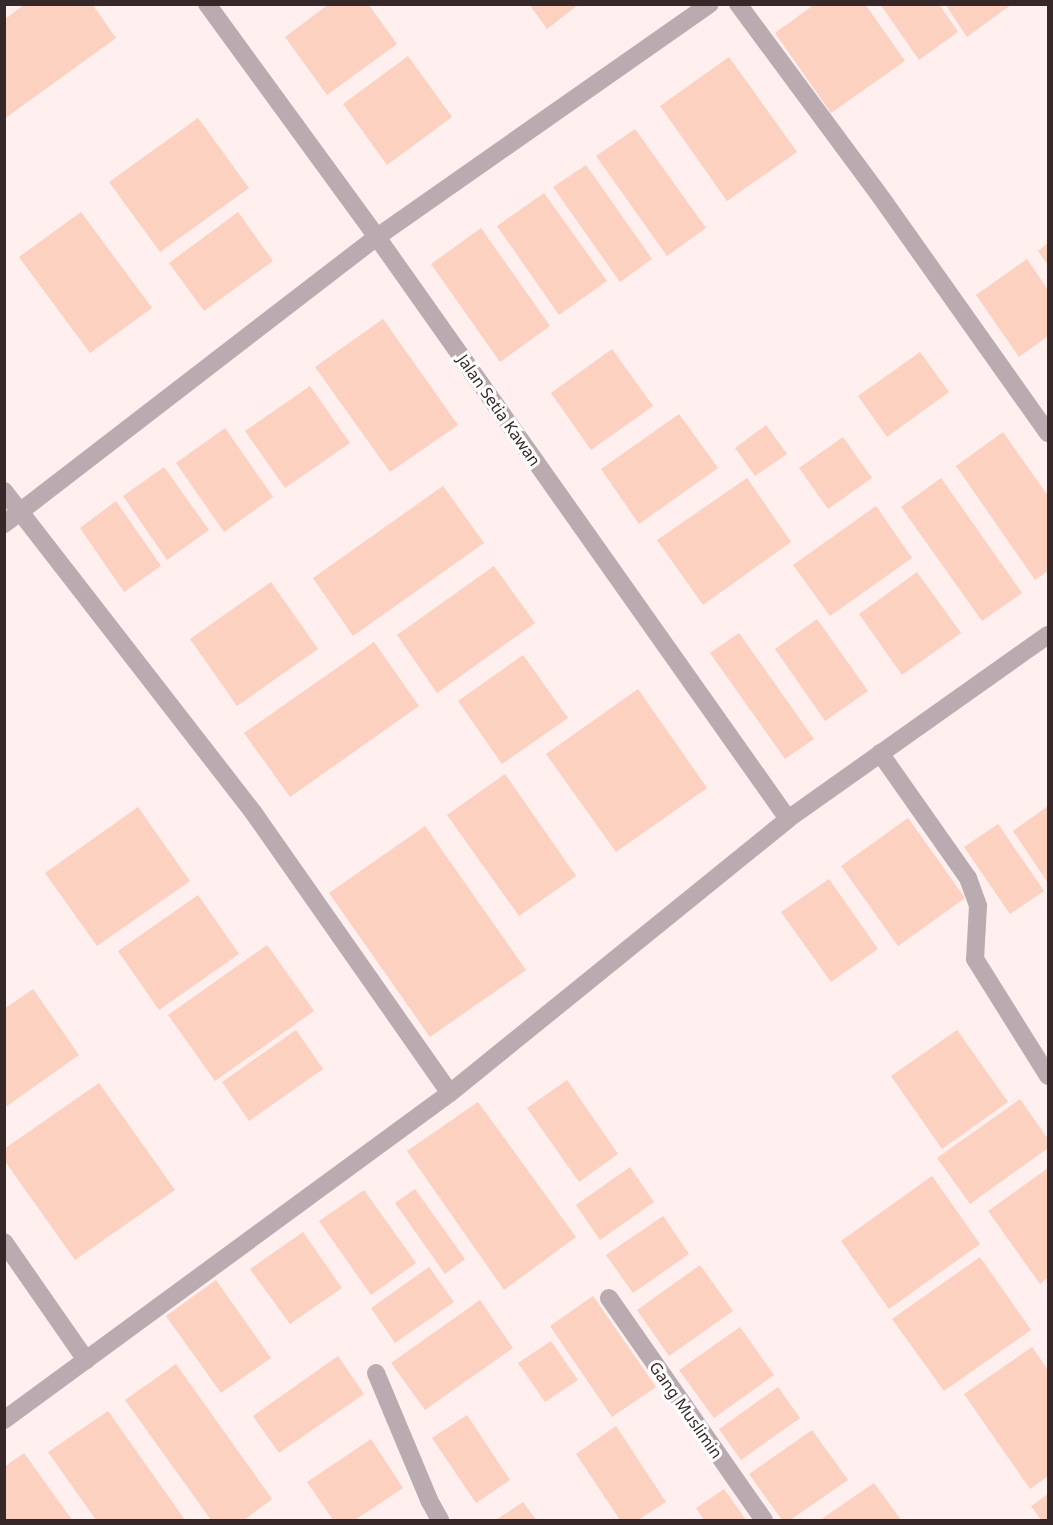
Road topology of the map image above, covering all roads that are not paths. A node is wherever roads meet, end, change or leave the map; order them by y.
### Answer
1 (207, 4) edge
2 (710, 4) edge
3 (738, 4) edge
4 (377, 237) junction
5 (1048, 434) edge
6 (4, 491) edge
7 (20, 513) junction
8 (4, 524) edge
9 (1048, 635) edge
10 (880, 753) junction
11 (788, 819) junction
12 (1048, 1076) edge
13 (450, 1093) junction
14 (4, 1242) edge
15 (609, 1298) dead end
16 (86, 1360) junction
17 (376, 1373) dead end
18 (4, 1420) edge
19 (440, 1521) edge
20 (764, 1521) edge

1 - 4 street, Jalan Setia Kawan
2 - 4 street
3 - 5 street
4 - 7 street
4 - 11 street, Jalan Setia Kawan
6 - 7 street
7 - 8 street
7 - 13 street
9 - 10 street
10 - 11 street
10 - 12 street
11 - 13 street
13 - 16 street
14 - 16 street
15 - 20 street, Gang Muslimin
16 - 18 street
17 - 19 street

